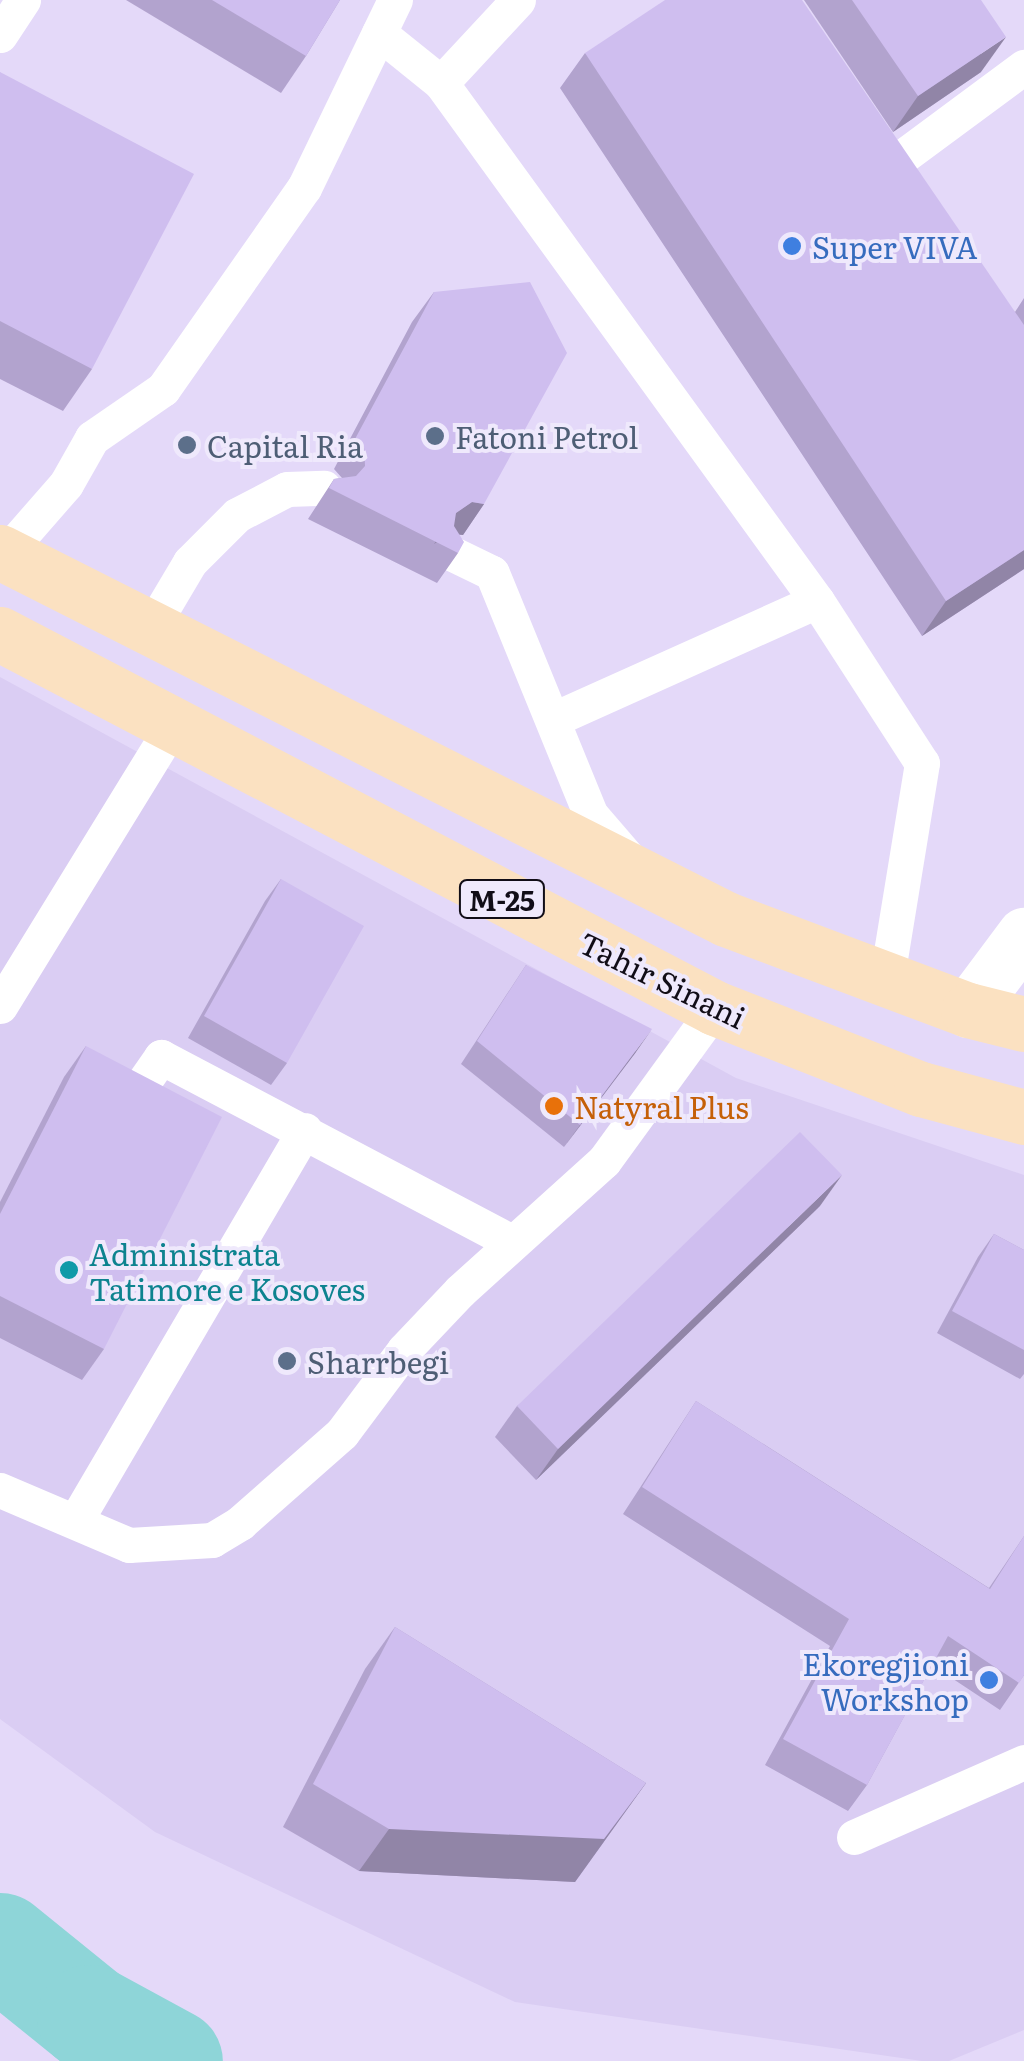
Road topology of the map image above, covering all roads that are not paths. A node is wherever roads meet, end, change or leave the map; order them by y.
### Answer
1 (23, 0) edge
2 (395, 0) edge
3 (518, 0) edge
4 (379, 33) junction
5 (0, 34) edge
6 (1024, 67) edge
7 (441, 83) junction
8 (868, 132) edge
9 (890, 166) junction
10 (912, 199) edge
11 (324, 488) dead end
12 (2, 554) edge
13 (452, 554) edge
14 (817, 601) junction
15 (152, 626) junction
16 (0, 634) edge
17 (554, 719) junction
18 (172, 728) junction
19 (646, 878) junction
20 (1024, 935) edge
21 (881, 978) junction
22 (0, 1006) edge
23 (715, 1008) junction
24 (968, 1010) junction
25 (1024, 1024) edge
26 (136, 1093) edge
27 (1024, 1117) edge
28 (305, 1130) junction
29 (512, 1242) junction
30 (0, 1490) edge
31 (76, 1520) junction
32 (1024, 1762) edge
33 (854, 1837) dead end

1 - 5 lane
2 - 4 lane
3 - 7 lane
4 - 7 lane
4 - 12 lane
6 - 9 lane
7 - 14 lane
8 - 9 lane
9 - 10 lane
11 - 15 lane
12 - 15 main road, M-25
13 - 17 lane
14 - 17 lane
14 - 21 lane
15 - 19 main road, M-25
16 - 18 main road, Tahir Sinani / M-25
17 - 19 lane
18 - 22 lane
18 - 23 main road, Tahir Sinani / M-25
19 - 21 main road, M-25
20 - 24 street
21 - 24 main road, M-25
23 - 27 main road, Tahir Sinani / M-25
23 - 29 lane
24 - 25 main road, M-25
26 - 28 lane
28 - 29 lane
28 - 31 lane
29 - 31 lane
30 - 31 lane
32 - 33 lane

